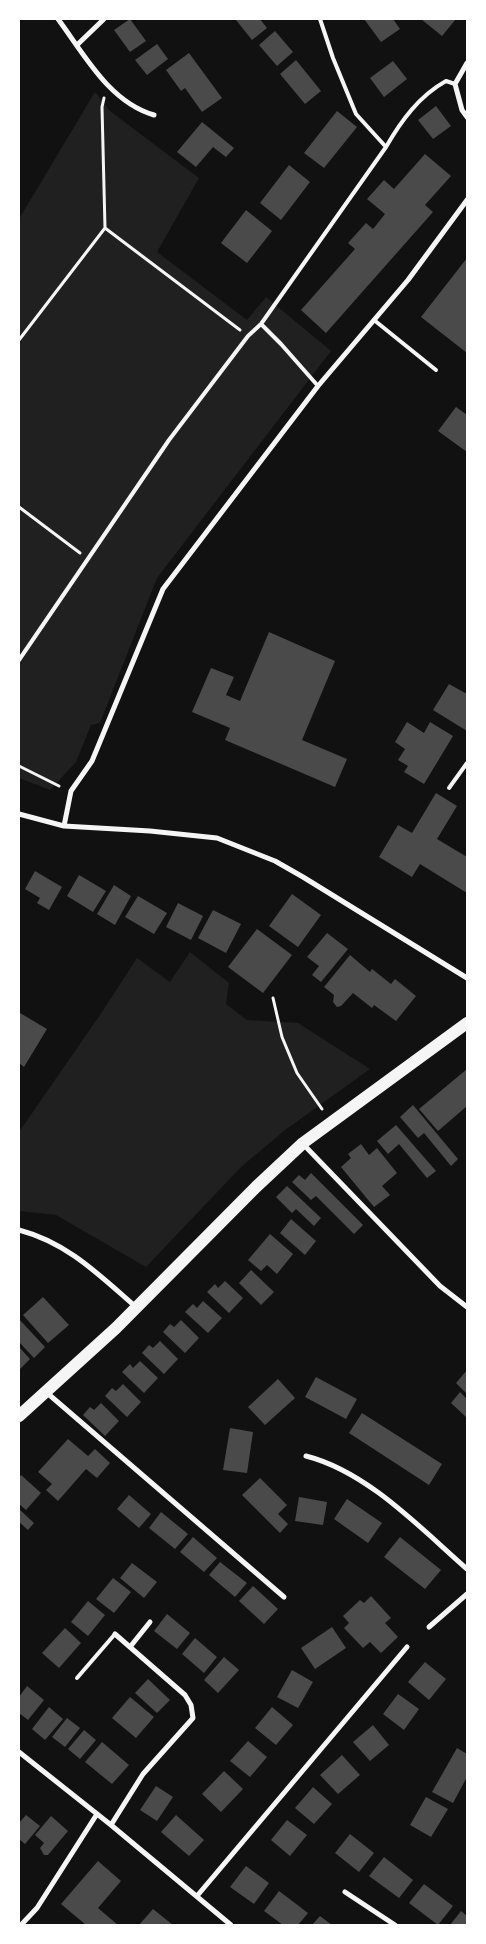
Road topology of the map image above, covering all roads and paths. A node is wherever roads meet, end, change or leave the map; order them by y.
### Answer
1 (58, 19) edge
2 (104, 19) edge
3 (320, 19) edge
4 (77, 45) junction
5 (467, 63) edge
6 (455, 84) junction
7 (102, 107) dead end
8 (154, 115) dead end
9 (467, 117) edge
10 (386, 147) junction
11 (467, 200) edge
12 (105, 228) junction
13 (374, 320) junction
14 (261, 324) junction
15 (248, 336) junction
16 (19, 340) edge
17 (436, 370) dead end
18 (318, 386) junction
19 (19, 507) edge
20 (88, 559) junction
21 (19, 660) edge
22 (467, 763) edge
23 (19, 766) edge
24 (59, 786) dead end
25 (449, 788) dead end
26 (19, 814) edge
27 (64, 826) junction
28 (467, 978) edge
29 (273, 998) dead end
30 (467, 1023) edge
31 (322, 1109) dead end
32 (303, 1143) junction
33 (19, 1230) edge
34 (136, 1307) junction
35 (467, 1307) edge
36 (45, 1391) junction
37 (19, 1416) edge
38 (306, 1456) dead end
39 (467, 1569) edge
40 (467, 1594) edge
41 (284, 1597) dead end
42 (150, 1622) dead end
43 (429, 1627) dead end
44 (115, 1634) joint
45 (130, 1647) junction
46 (407, 1647) dead end
47 (77, 1678) dead end
48 (19, 1752) edge
49 (97, 1814) junction
50 (111, 1825) junction
51 (346, 1892) dead end
52 (197, 1896) junction
53 (386, 1920) junction
54 (21, 1925) edge
55 (231, 1925) edge
56 (382, 1925) edge
57 (394, 1925) edge

1 - 4 street
2 - 4 street
3 - 10 lane
4 - 8 street
5 - 6 street
6 - 9 street
6 - 10 lane
7 - 12 path
10 - 14 lane
11 - 13 street
12 - 15 path
12 - 16 path
13 - 17 lane
13 - 18 street
14 - 15 lane
14 - 18 lane
15 - 20 lane
18 - 27 street
19 - 20 path
20 - 21 lane
22 - 25 lane
23 - 24 path
26 - 27 street
27 - 28 street
29 - 31 path
30 - 32 main road
32 - 34 main road
32 - 35 street
33 - 34 street
34 - 36 main road
36 - 37 main road
36 - 41 street
38 - 39 street
40 - 43 street
42 - 45 street
44 - 45 street
44 - 47 lane
45 - 50 street
46 - 52 street
48 - 49 street
49 - 50 street
49 - 54 street
50 - 52 street
51 - 53 street
52 - 55 street
53 - 56 street
53 - 57 street

